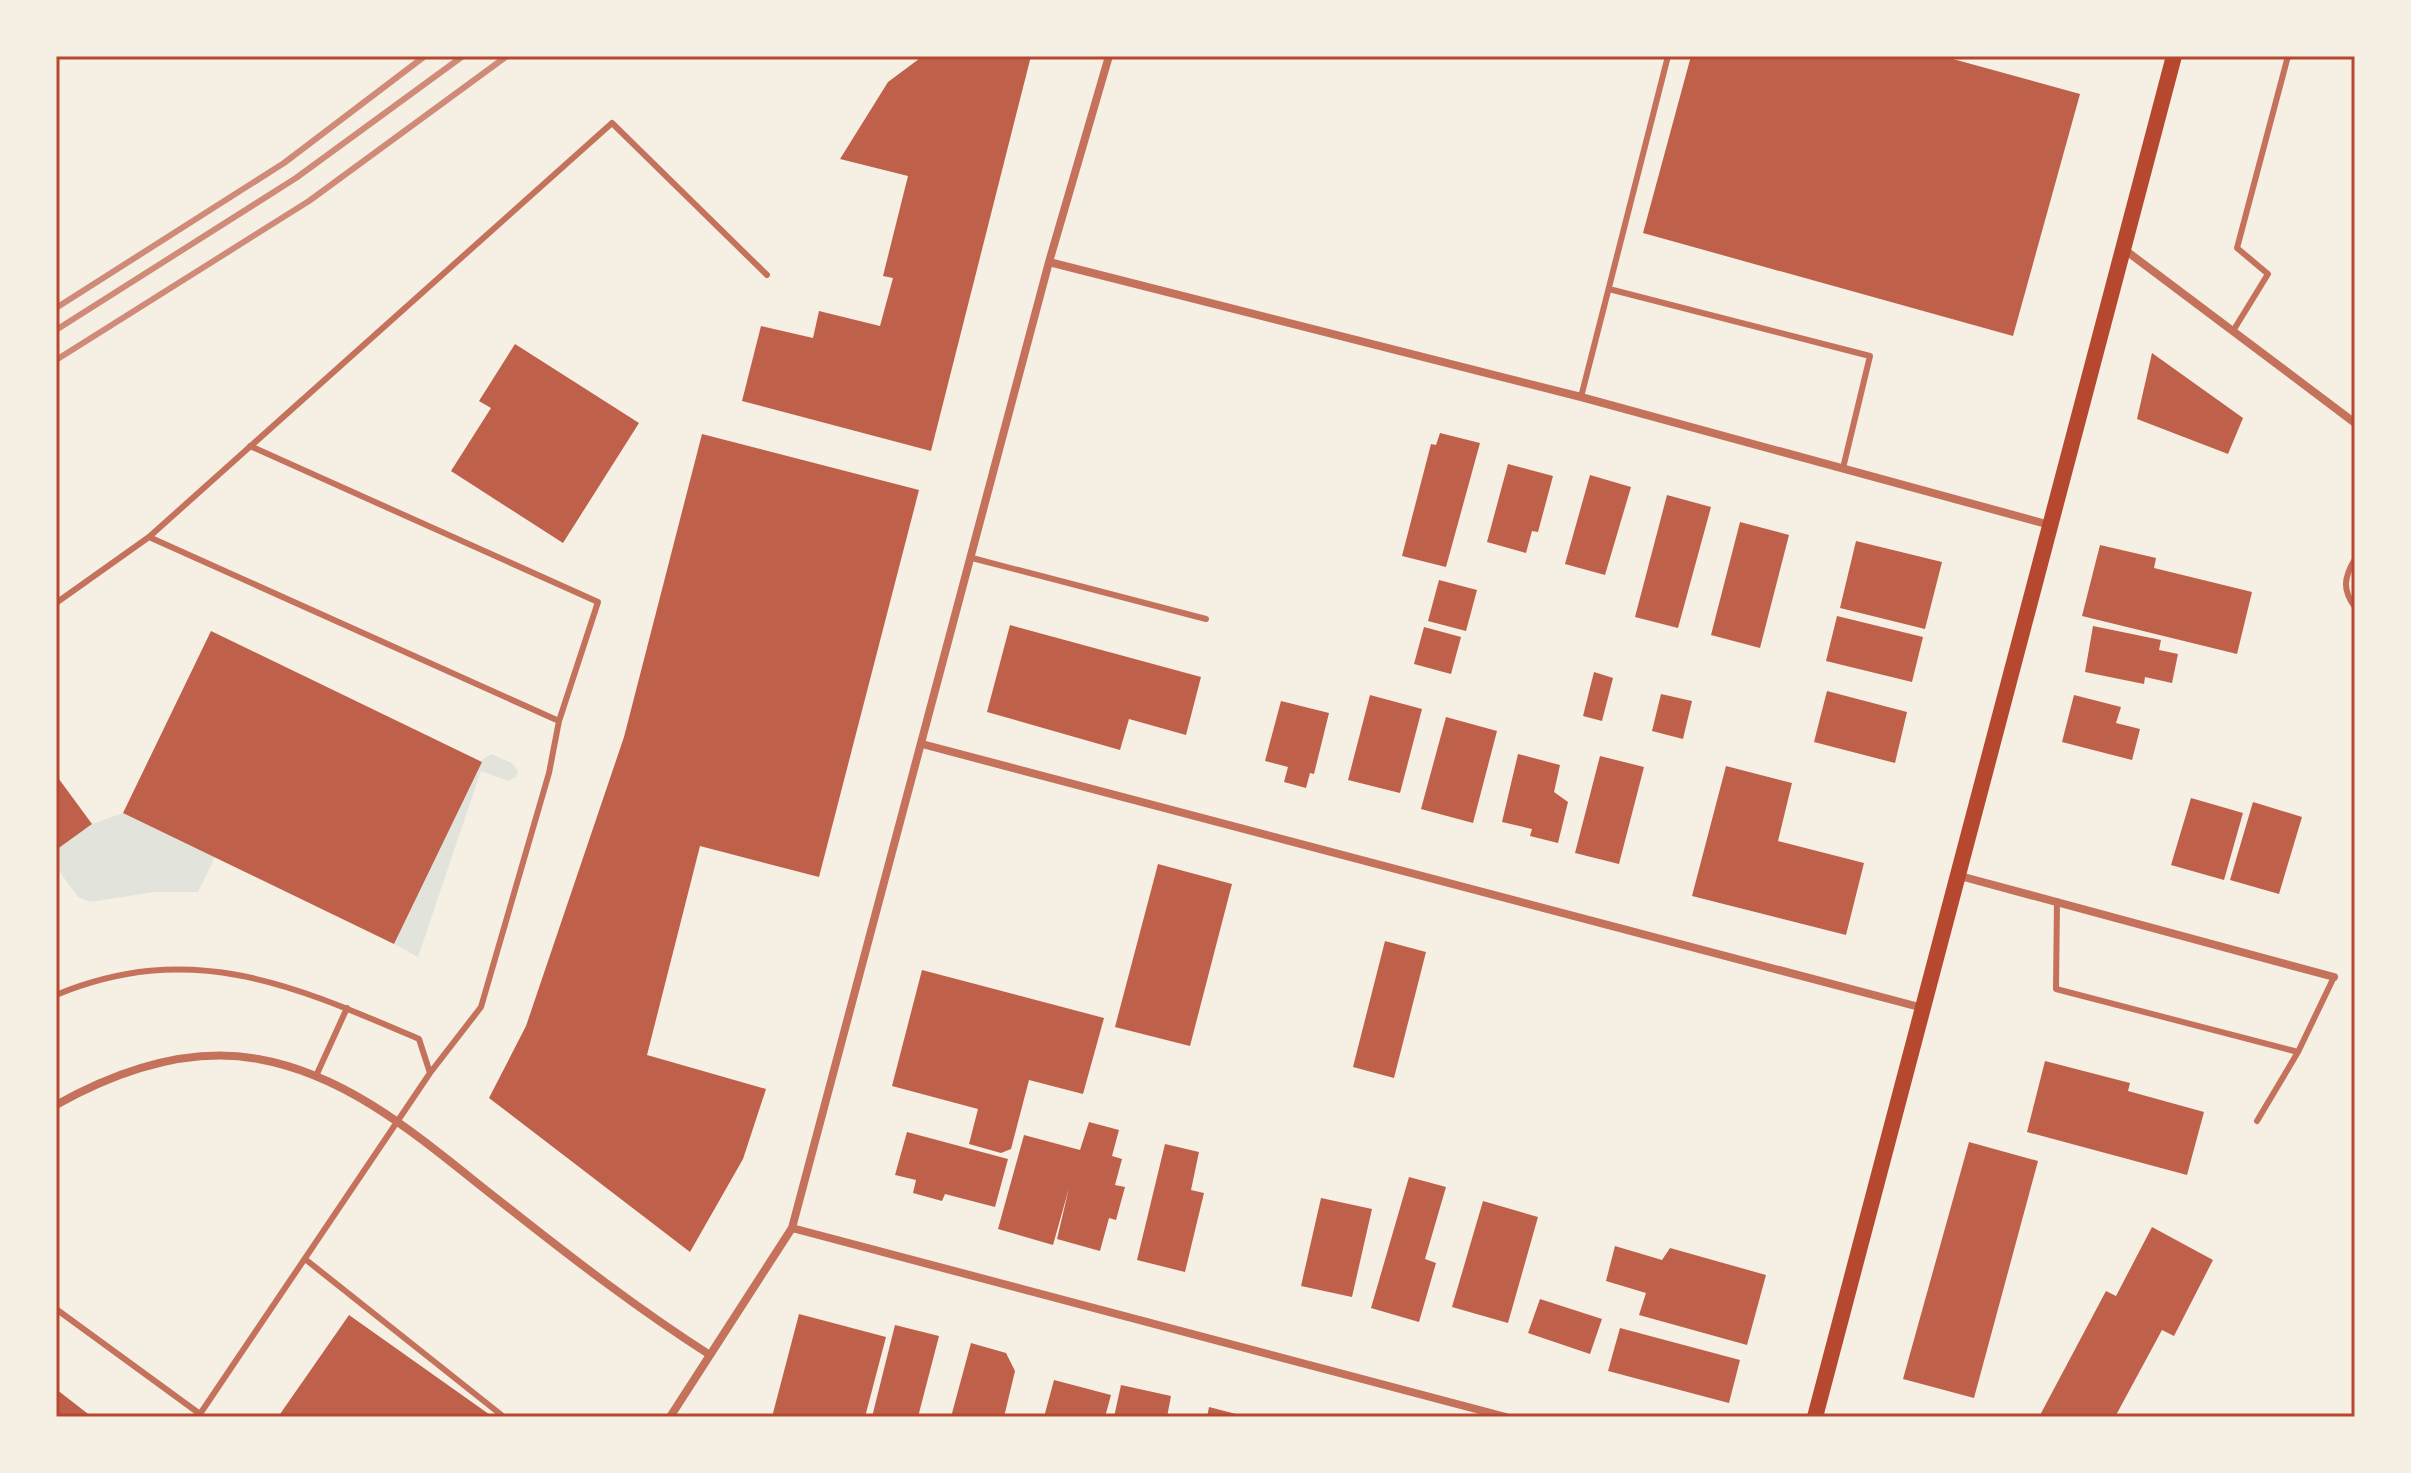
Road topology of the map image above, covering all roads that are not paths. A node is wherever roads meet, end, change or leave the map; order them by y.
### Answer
1 (1109, 56) edge
2 (1668, 56) edge
3 (2174, 56) edge
4 (2288, 56) edge
5 (2125, 250) junction
6 (1049, 262) junction
7 (767, 275) dead end
8 (1609, 289) junction
9 (2233, 331) junction
10 (1581, 397) junction
11 (2355, 423) edge
12 (250, 446) junction
13 (1843, 468) junction
14 (2053, 526) junction
15 (149, 537) junction
16 (972, 558) junction
17 (2355, 559) edge
18 (56, 603) edge
19 (2355, 607) edge
20 (1206, 619) dead end
21 (559, 721) junction
22 (922, 744) junction
23 (1960, 876) junction
24 (2057, 901) junction
25 (2334, 977) joint
26 (56, 995) edge
27 (347, 1008) junction
28 (1924, 1008) junction
29 (2298, 1052) junction
30 (430, 1073) junction
31 (316, 1076) junction
32 (56, 1105) edge
33 (2257, 1121) dead end
34 (398, 1123) junction
35 (792, 1228) junction
36 (305, 1259) junction
37 (56, 1309) edge
38 (710, 1355) junction
39 (504, 1417) edge
40 (670, 1417) edge
41 (1506, 1417) edge
42 (1815, 1417) edge

1 - 6 street
2 - 8 lane
3 - 5 main road
4 - 9 lane
5 - 9 street
5 - 14 main road
6 - 10 street
6 - 16 street
7 - 12 lane
8 - 10 lane
8 - 13 lane
9 - 11 street
10 - 13 street
12 - 15 lane
12 - 21 lane
13 - 14 street
14 - 23 main road
15 - 18 lane
15 - 21 lane
16 - 20 lane
16 - 22 street
17 - 19 lane
21 - 30 lane
22 - 28 street
22 - 35 street
23 - 24 street
23 - 28 main road
24 - 25 street
24 - 29 lane
25 - 29 lane
26 - 27 lane
27 - 30 lane
27 - 31 lane
28 - 42 main road
29 - 33 lane
30 - 34 lane
31 - 32 street
31 - 34 street
34 - 36 lane
34 - 38 street
35 - 38 street
35 - 41 street
36 - 37 lane
36 - 39 lane
38 - 40 street

